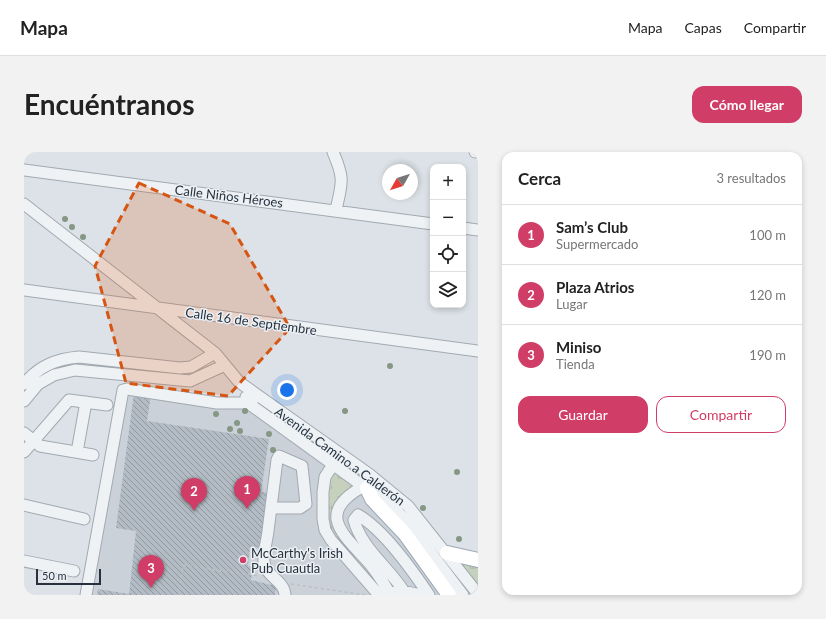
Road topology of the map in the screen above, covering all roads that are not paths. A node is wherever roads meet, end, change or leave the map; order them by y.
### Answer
1 (333, 152) edge
2 (475, 152) edge
3 (478, 152) edge
4 (24, 170) edge
5 (26, 208) edge
6 (336, 210) junction
7 (430, 224) edge
8 (466, 228) edge
9 (478, 230) edge
10 (24, 290) edge
11 (159, 308) junction
12 (478, 352) edge
13 (216, 353) junction
14 (225, 365) junction
15 (24, 384) edge
16 (253, 399) junction
17 (24, 401) edge
18 (86, 402) junction
19 (107, 405) dead end
20 (24, 433) edge
21 (34, 441) junction
22 (24, 452) edge
23 (77, 452) junction
24 (93, 455) dead end
25 (334, 463) junction
26 (369, 474) junction
27 (366, 487) junction
28 (24, 505) edge
29 (271, 508) junction
30 (84, 519) dead end
31 (447, 553) junction
32 (478, 560) edge
33 (24, 561) edge
34 (74, 571) dead end
35 (403, 590) junction
36 (285, 593) edge
37 (380, 593) edge
38 (478, 594) edge
39 (86, 595) edge
40 (421, 595) edge
41 (429, 595) edge
42 (449, 595) edge
43 (463, 595) edge

1 - 6 street
2 - 3 street
4 - 6 street, Calle Niños Héroes
5 - 11 street
6 - 7 street, Calle Niños Héroes
8 - 9 street
10 - 11 street, Calle 16 de Septiembre
11 - 12 street, Calle 16 de Septiembre
11 - 13 street
13 - 14 street
13 - 15 street
14 - 16 street
14 - 17 street
16 - 25 street, Avenida Camino a Calderón
16 - 26 street, Avenida Camino a Calderón
16 - 39 street
18 - 19 street
18 - 21 street
18 - 23 street
20 - 21 street
21 - 22 street
21 - 23 street
23 - 24 street
25 - 26 street
25 - 27 street, Avenida Camino a Calderón
25 - 37 street
26 - 31 street, Avenida Camino a Calderón
27 - 37 street
27 - 42 main road
27 - 43 street, Avenida Camino a Calderón
28 - 30 street
29 - 29 street
29 - 36 street
31 - 32 main road
31 - 38 street, Avenida Camino a Calderón
33 - 34 street
35 - 37 street
35 - 40 street
35 - 41 street

